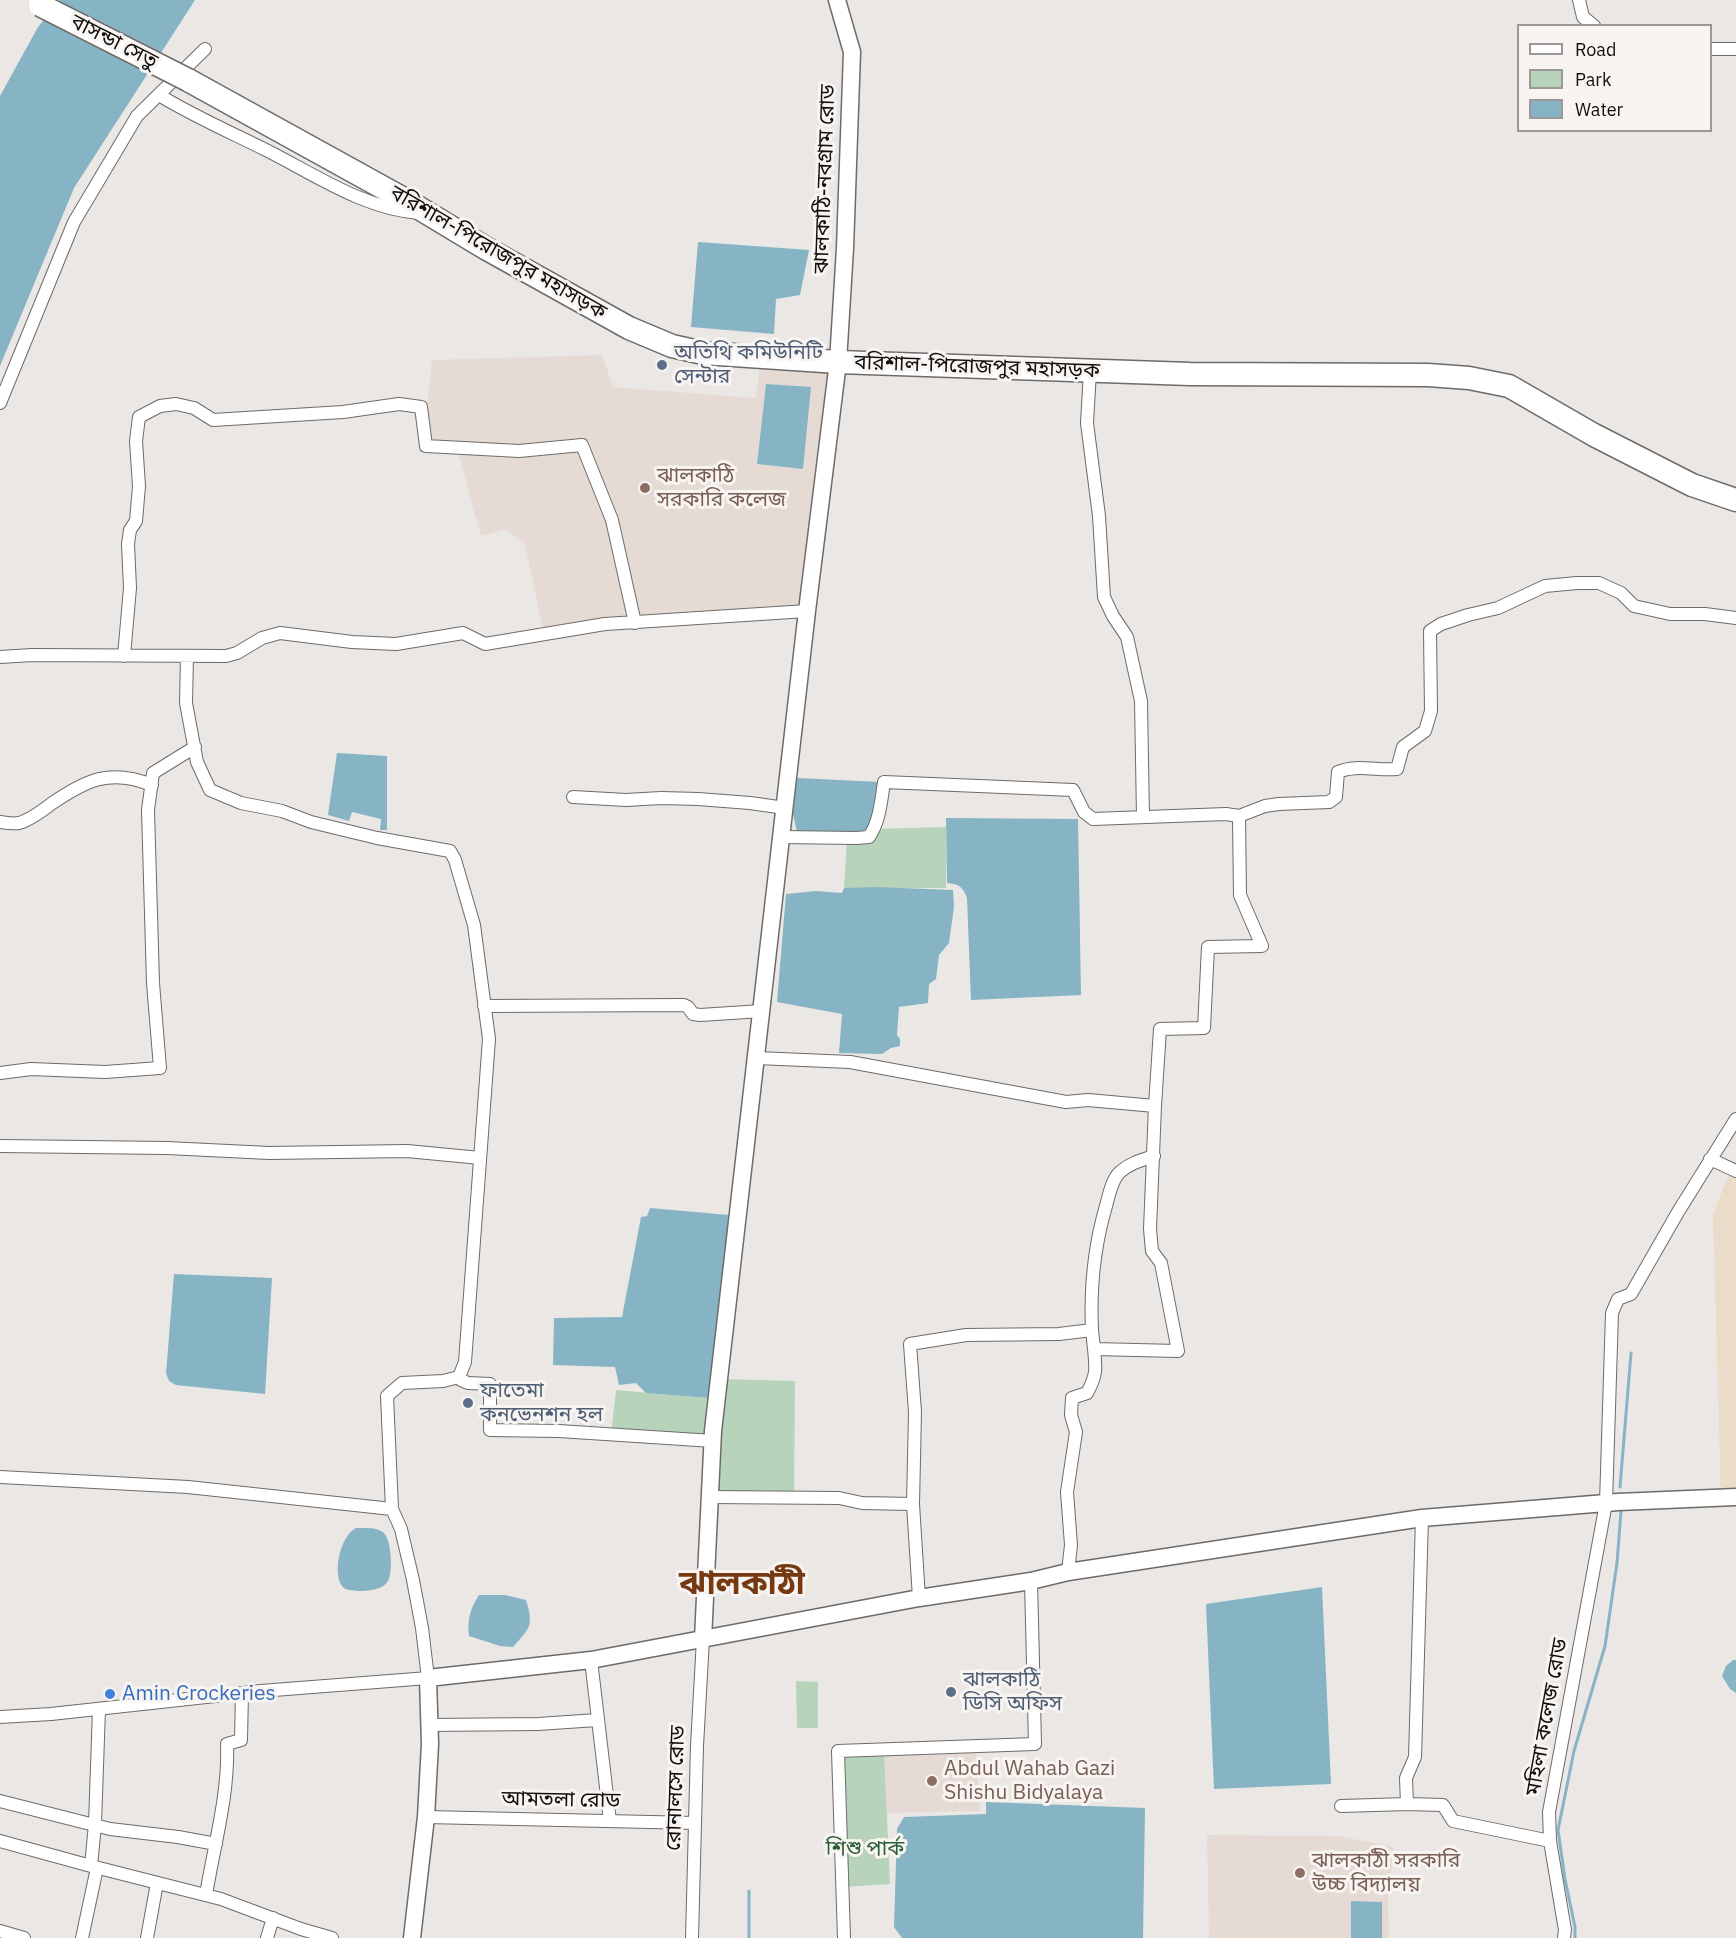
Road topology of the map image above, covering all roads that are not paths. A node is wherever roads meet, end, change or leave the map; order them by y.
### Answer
1 (837, 0) edge
2 (1579, 0) edge
3 (35, 2) edge
4 (1591, 24) edge
5 (205, 49) dead end
6 (1712, 49) edge
7 (1736, 49) edge
8 (188, 80) joint
9 (159, 95) junction
10 (428, 214) junction
11 (838, 362) junction
12 (1090, 370) junction
13 (0, 403) edge
14 (1736, 500) edge
15 (807, 611) junction
16 (1736, 618) edge
17 (635, 623) junction
18 (124, 656) junction
19 (187, 656) junction
20 (0, 657) edge
21 (195, 747) junction
22 (152, 785) junction
23 (573, 797) dead end
24 (785, 808) junction
25 (1239, 816) junction
26 (1143, 817) junction
27 (0, 822) edge
28 (782, 837) junction
29 (484, 1006) junction
30 (762, 1011) junction
31 (757, 1058) junction
32 (0, 1074) edge
33 (1155, 1106) junction
34 (1736, 1119) edge
35 (0, 1146) edge
36 (1154, 1156) junction
37 (480, 1158) junction
38 (1710, 1159) junction
39 (1736, 1171) edge
40 (1092, 1330) junction
41 (1094, 1349) junction
42 (459, 1377) junction
43 (713, 1441) junction
44 (0, 1477) edge
45 (709, 1497) junction
46 (1736, 1497) edge
47 (1606, 1503) junction
48 (913, 1504) junction
49 (393, 1509) junction
50 (1422, 1518) junction
51 (1068, 1572) junction
52 (1031, 1581) junction
53 (918, 1598) junction
54 (703, 1639) junction
55 (591, 1660) junction
56 (428, 1678) junction
57 (242, 1693) junction
58 (99, 1709) junction
59 (0, 1718) edge
60 (597, 1720) junction
61 (429, 1725) junction
62 (0, 1801) edge
63 (1407, 1804) junction
64 (1341, 1806) dead end
65 (426, 1817) junction
66 (610, 1821) junction
67 (694, 1823) junction
68 (95, 1824) junction
69 (0, 1841) edge
70 (1550, 1841) junction
71 (216, 1844) junction
72 (94, 1867) junction
73 (157, 1883) junction
74 (206, 1895) junction
75 (273, 1918) junction
76 (3, 1934) edge
77 (24, 1938) edge
78 (82, 1938) edge
79 (147, 1938) edge
80 (267, 1938) edge
81 (332, 1938) edge
82 (412, 1938) edge
83 (692, 1938) edge
84 (844, 1938) edge
85 (1564, 1938) edge

1 - 11 main road, ঝালকাঠি-নবগ্রাম রোড
2 - 4 street
3 - 8 highway, বাসন্ডা সেতু, bridge
5 - 9 street
6 - 7 street
8 - 10 highway, বরিশাল-পিরোজপুর মহাসড়ক
9 - 10 street
9 - 13 street
10 - 11 highway, বরিশাল-পিরোজপুর মহাসড়ক
11 - 12 highway, বরিশাল-পিরোজপুর মহাসড়ক
11 - 15 main road, ঝালকাঠি-নবগ্রাম রোড
12 - 14 highway, বরিশাল-পিরোজপুর মহাসড়ক
12 - 26 street
15 - 17 street
15 - 24 main road, ঝালকাঠি-নবগ্রাম রোড
16 - 25 street
17 - 18 street
17 - 19 street
18 - 19 street
18 - 20 street
19 - 21 street
21 - 22 street
21 - 29 street
22 - 27 street
22 - 32 street
23 - 24 street
24 - 28 main road, ঝালকাঠি-নবগ্রাম রোড
25 - 26 street
25 - 33 street
26 - 28 street
28 - 30 main road, ঝালকাঠি-নবগ্রাম রোড
29 - 30 street
29 - 37 street
30 - 31 main road, ঝালকাঠি-নবগ্রাম রোড
31 - 33 street
31 - 43 main road, ঝালকাঠি-নবগ্রাম রোড
33 - 36 street
34 - 38 street, মহিলা কলেজ রোড
35 - 37 street
36 - 40 street
36 - 41 street
37 - 42 street
38 - 39 street
38 - 47 street, মহিলা কলেজ রোড
40 - 41 street
40 - 48 street
41 - 51 street
42 - 43 street
42 - 49 street
43 - 45 main road, ঝালকাঠি-নবগ্রাম রোড
44 - 49 street
45 - 48 street
45 - 54 main road, ঝালকাঠি-নবগ্রাম রোড
46 - 47 main road
47 - 50 main road
47 - 70 street, মহিলা কলেজ রোড
48 - 53 street
49 - 56 street
50 - 51 main road
50 - 63 street
51 - 52 main road
52 - 53 main road
52 - 84 street
53 - 54 main road
54 - 55 main road
54 - 67 street, রোনালসে রোড
55 - 56 main road
55 - 60 street
56 - 57 street
56 - 61 main road
57 - 58 street
57 - 71 street
58 - 59 street
58 - 68 street
60 - 61 street
60 - 66 street
61 - 65 main road
62 - 68 street
63 - 64 street
63 - 70 street
65 - 66 street, আমতলা রোড
65 - 82 main road
66 - 67 street, আমতলা রোড
67 - 83 street, রোনালসে রোড
68 - 71 street
68 - 72 street
69 - 72 street
70 - 85 street, মহিলা কলেজ রোড
71 - 74 street
72 - 73 street
72 - 78 street
73 - 74 street
73 - 79 street
74 - 75 street
75 - 80 street
75 - 81 street
76 - 77 street

